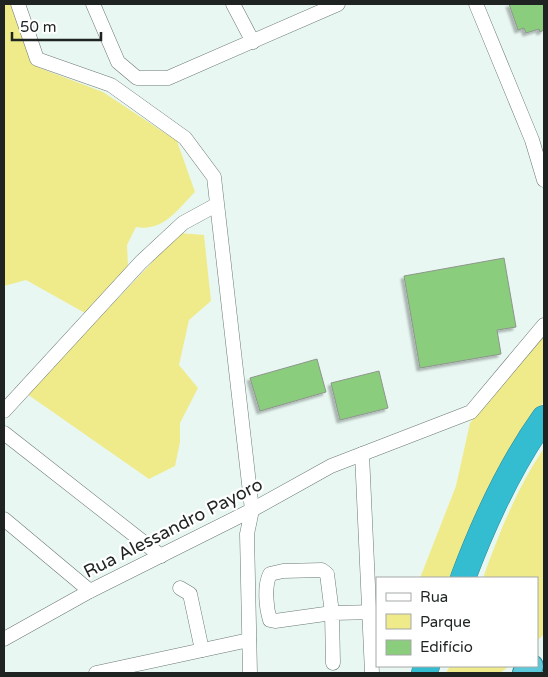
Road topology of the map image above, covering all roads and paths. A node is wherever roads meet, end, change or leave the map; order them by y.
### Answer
1 (18, 4) edge
2 (93, 4) edge
3 (233, 4) edge
4 (338, 4) edge
5 (476, 4) edge
6 (253, 42) junction
7 (544, 180) edge
8 (216, 205) junction
9 (544, 325) edge
10 (4, 411) edge
11 (544, 418) edge
12 (4, 433) edge
13 (362, 454) junction
14 (252, 510) junction
15 (4, 518) edge
16 (161, 556) junction
17 (463, 577) edge
18 (180, 588) dead end
19 (90, 591) junction
20 (372, 612) edge
21 (332, 613) junction
22 (4, 639) edge
23 (249, 640) junction
24 (202, 650) junction
25 (333, 663) dead end
26 (96, 673) edge
27 (250, 673) edge
28 (372, 673) edge

1 - 8 street
2 - 6 street
3 - 6 street
4 - 6 street
5 - 7 street
8 - 10 street
8 - 14 street
9 - 13 street, Rua Alessandro Payoro
11 - 17 highway
12 - 16 street
13 - 14 street, Rua Alessandro Payoro
13 - 20 street
14 - 16 street, Rua Alessandro Payoro
14 - 23 street
15 - 19 street
16 - 19 street, Rua Alessandro Payoro
18 - 24 street
19 - 22 street, Rua Alessandro Payoro
20 - 21 street
20 - 28 street
21 - 21 street
21 - 25 street
23 - 24 street
23 - 27 street
24 - 26 street

